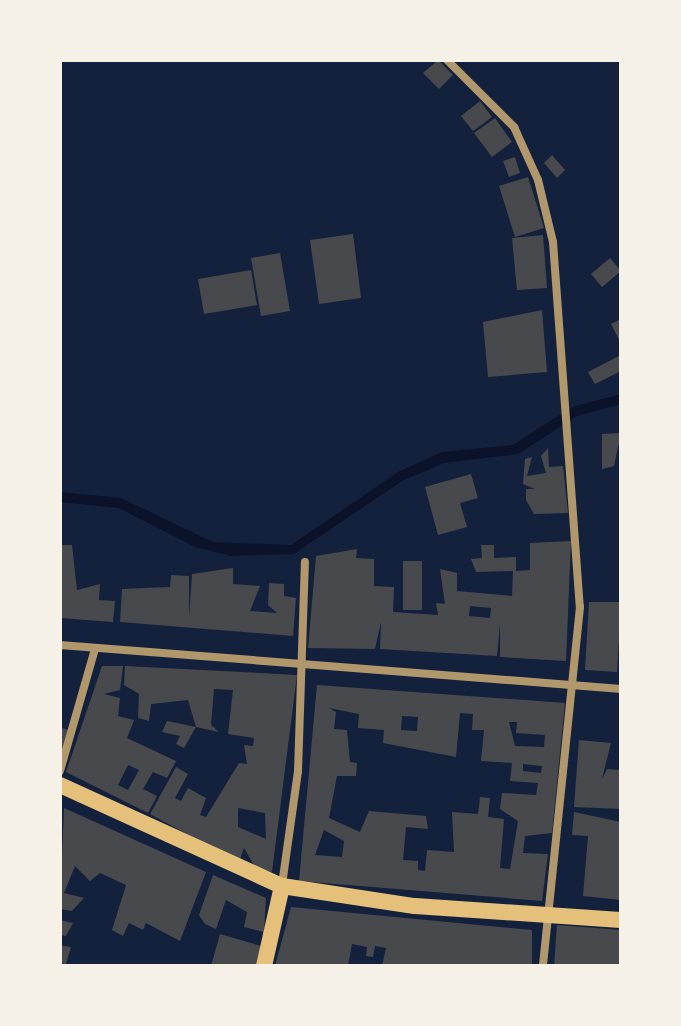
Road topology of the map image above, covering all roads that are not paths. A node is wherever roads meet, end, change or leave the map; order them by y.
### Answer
1 (447, 60) edge
2 (305, 562) dead end
3 (60, 645) edge
4 (95, 649) junction
5 (306, 660) junction
6 (573, 688) junction
7 (621, 689) edge
8 (60, 771) edge
9 (60, 785) edge
10 (282, 886) junction
11 (549, 918) junction
12 (621, 920) edge
13 (264, 966) edge
14 (543, 966) edge

1 - 6 street
2 - 5 street
3 - 4 street
4 - 5 street
4 - 8 street
5 - 6 street
5 - 10 street
6 - 7 street
6 - 11 street
9 - 10 main road
10 - 11 main road
10 - 13 main road
11 - 12 main road
11 - 14 street

